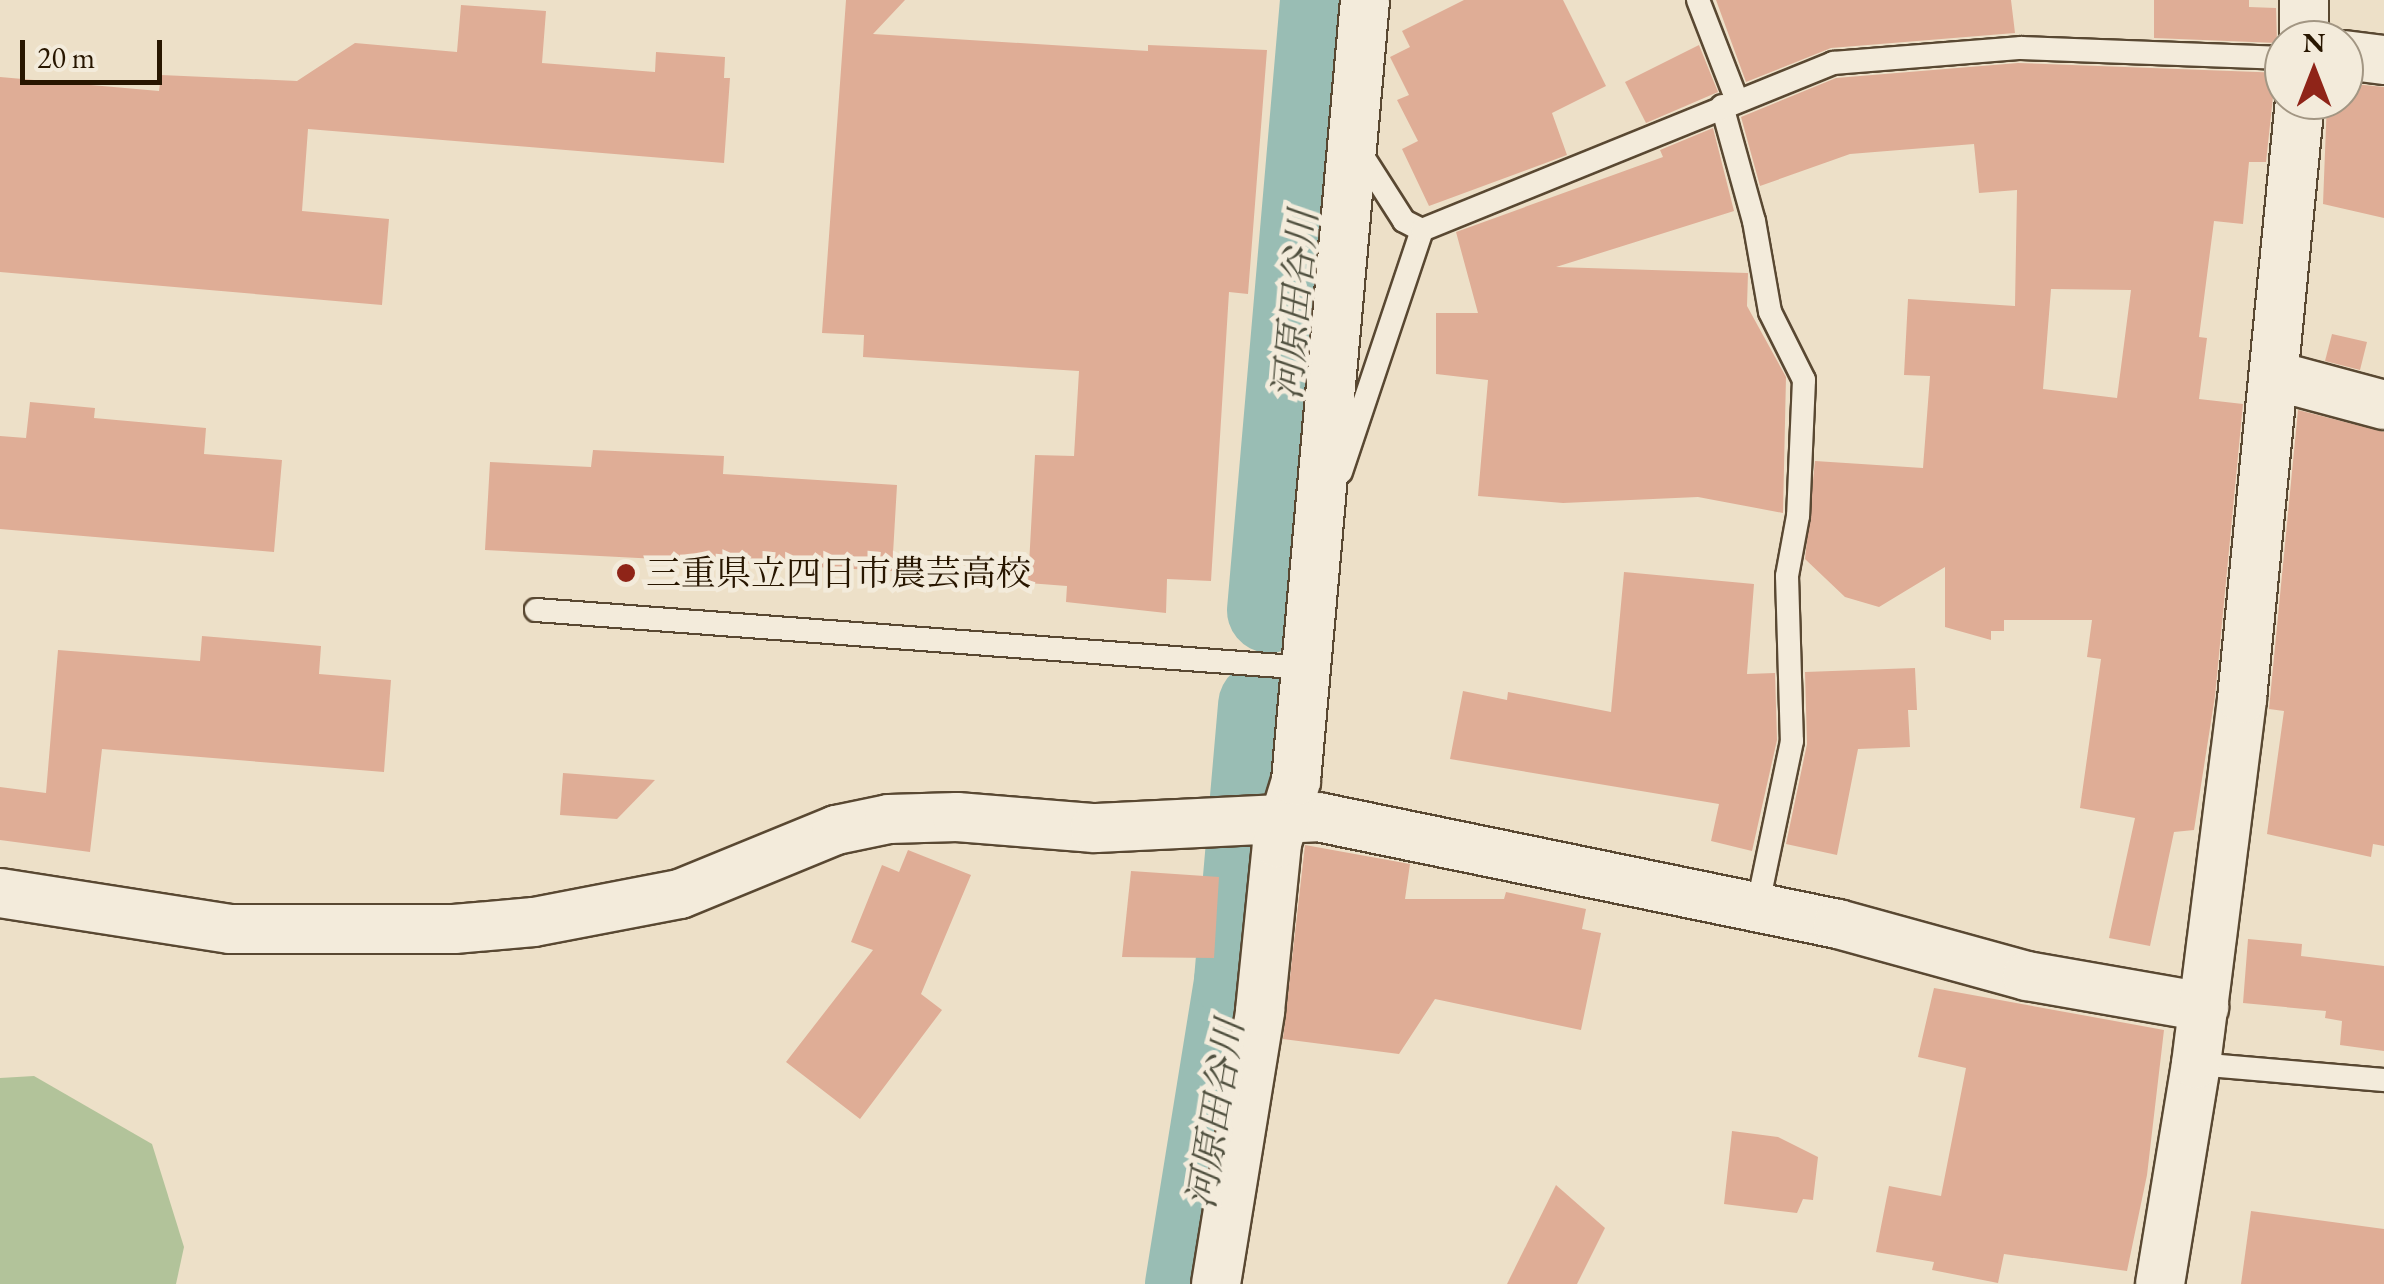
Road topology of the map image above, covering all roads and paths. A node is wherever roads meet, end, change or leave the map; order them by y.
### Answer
1 (1365, 0) edge
2 (1698, 0) edge
3 (2264, 57) edge
4 (1729, 102) junction
5 (2298, 120) edge
6 (1354, 142) junction
7 (1422, 230) junction
8 (2276, 376) junction
9 (2384, 404) edge
10 (1316, 559) junction
11 (536, 610) dead end
12 (1307, 668) junction
13 (1261, 819) junction
14 (0, 893) edge
15 (1758, 908) junction
16 (2204, 1007) junction
17 (2196, 1064) junction
18 (2384, 1080) edge
19 (1216, 1284) edge
20 (2160, 1284) edge

1 - 6 street
2 - 4 lane
3 - 4 lane
4 - 7 lane
4 - 15 lane
5 - 8 street
6 - 7 lane
6 - 10 street
7 - 10 lane
8 - 9 street
8 - 16 street
10 - 12 street
11 - 12 lane
12 - 13 street
13 - 14 street
13 - 15 street
13 - 19 street
15 - 16 street
16 - 17 street
17 - 18 lane
17 - 20 street

